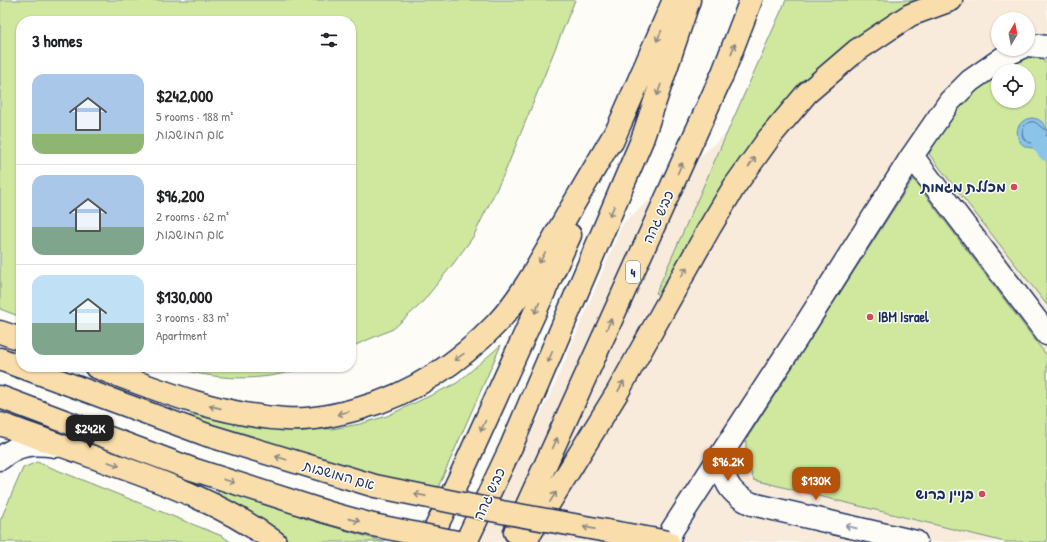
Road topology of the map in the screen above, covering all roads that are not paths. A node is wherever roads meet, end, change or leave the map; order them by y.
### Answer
1 (674, 0) edge
2 (688, 0) edge
3 (751, 0) edge
4 (952, 0) edge
5 (1035, 46) edge
6 (1047, 47) edge
7 (1006, 56) edge
8 (618, 128) junction
9 (912, 156) junction
10 (0, 332) edge
11 (1047, 334) edge
12 (16, 337) edge
13 (0, 359) edge
14 (16, 365) edge
15 (35, 372) edge
16 (110, 372) edge
17 (0, 397) edge
18 (0, 424) edge
19 (64, 446) junction
20 (727, 446) junction
21 (0, 460) edge
22 (697, 492) junction
23 (752, 504) junction
24 (276, 542) edge
25 (429, 542) edge
26 (457, 542) edge
27 (466, 542) edge
28 (510, 542) edge
29 (525, 542) edge
30 (668, 542) edge
31 (916, 542) edge

1 -> 8 main road
2 -> 27 main road, כביש גהה
28 -> 3 main road, כביש גהה / 4
29 -> 4 main road
5 - 6 street
7 - 9 street
8 -> 16 main road
8 -> 25 main road
9 - 11 street
9 - 20 street
10 - 12 main road
13 - 14 main road, אם המושבות
30 -> 15 main road, אם המושבות, bridge
17 -> 26 main road, bridge
18 - 19 main road
19 - 21 street
19 -> 24 main road
20 - 22 street
20 - 23 street
22 - 23 street
22 - 30 street
31 -> 23 street

